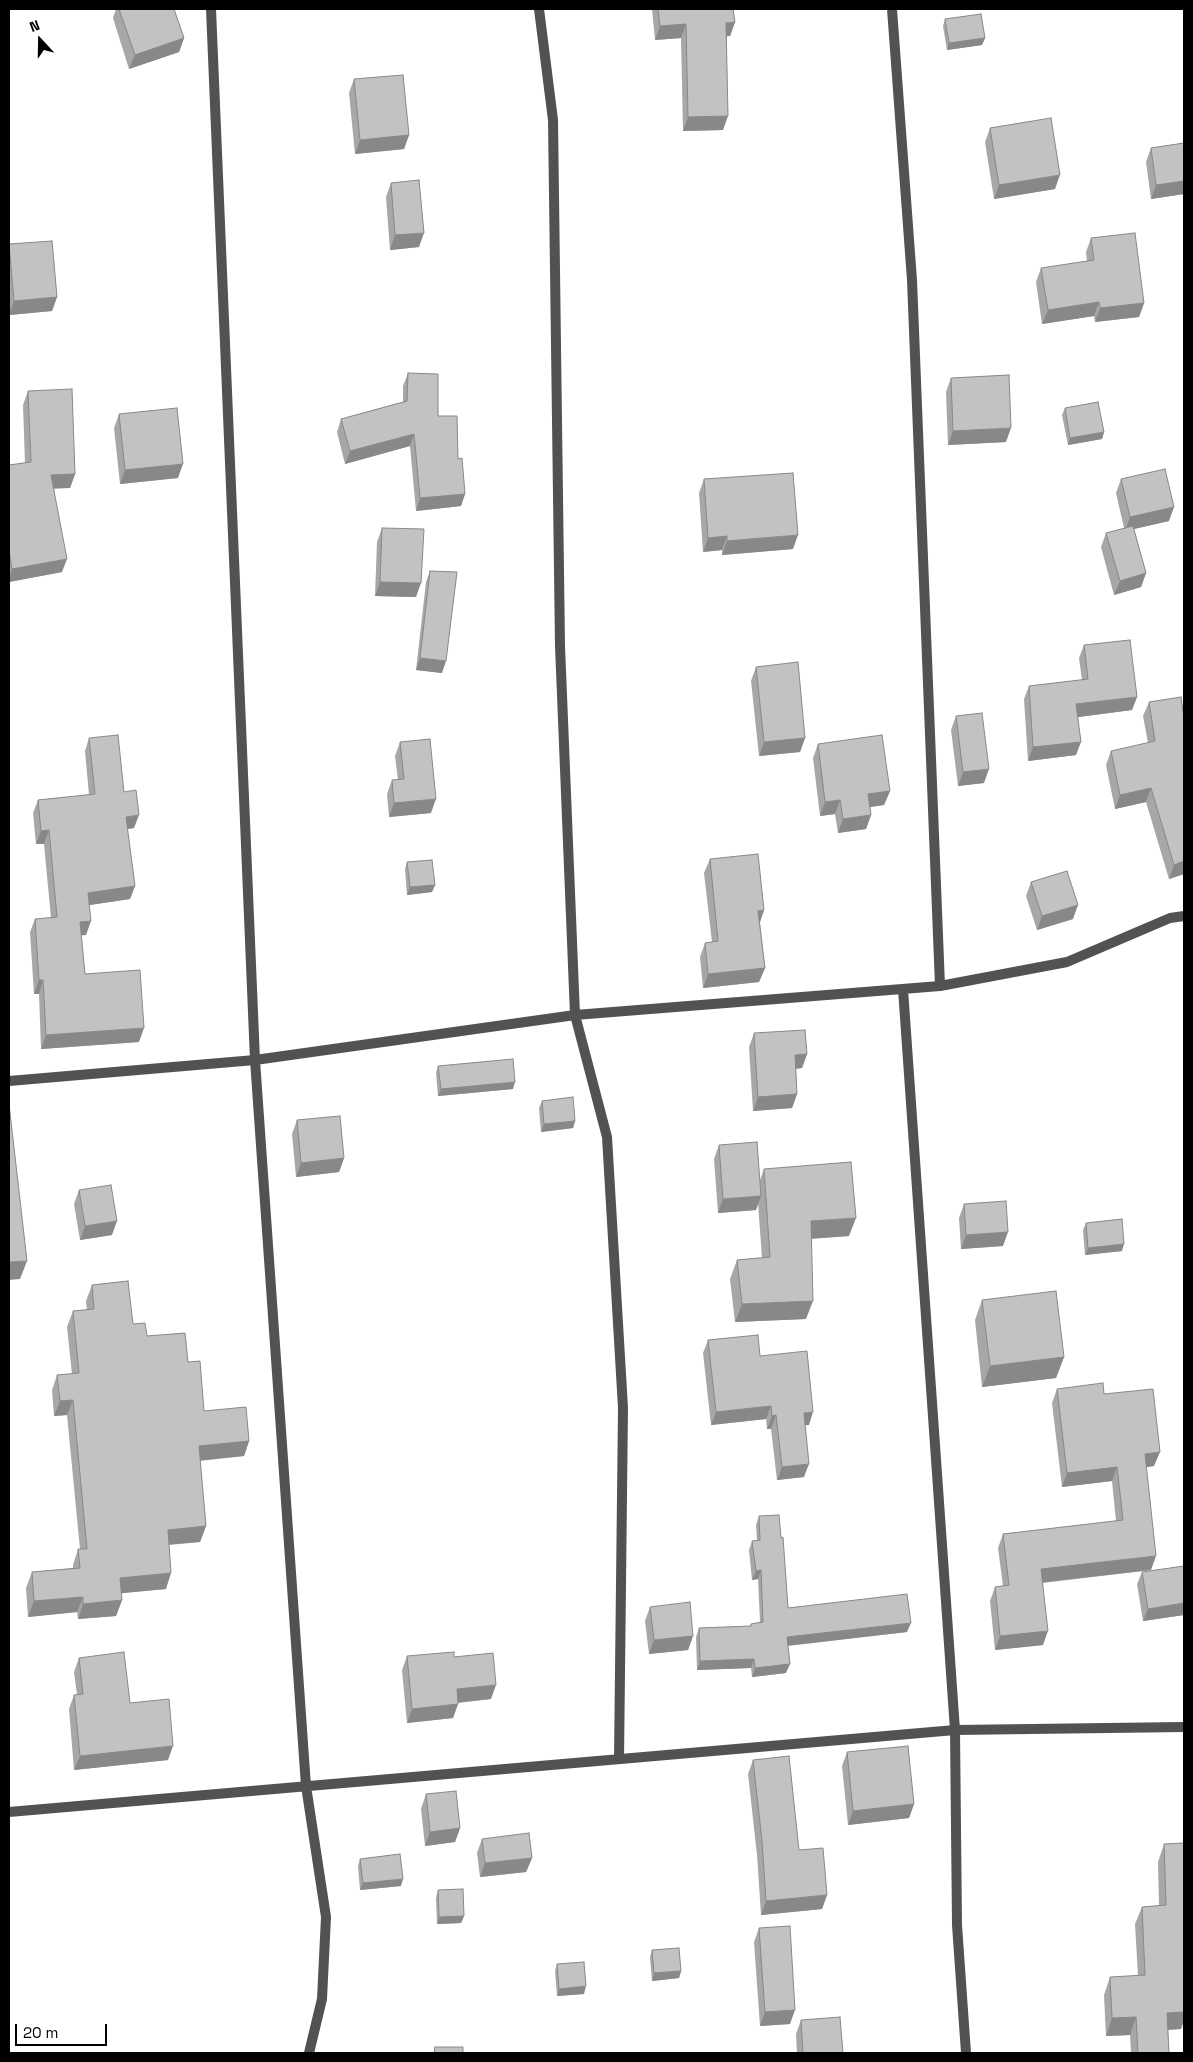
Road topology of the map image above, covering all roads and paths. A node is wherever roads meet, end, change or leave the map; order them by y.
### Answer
1 (211, 9) edge
2 (539, 9) edge
3 (892, 9) edge
4 (1184, 916) edge
5 (940, 986) junction
6 (903, 989) junction
7 (575, 1015) junction
8 (255, 1060) junction
9 (9, 1081) edge
10 (1184, 1727) edge
11 (955, 1730) junction
12 (619, 1759) junction
13 (306, 1786) junction
14 (9, 1812) edge
15 (309, 2053) edge
16 (966, 2053) edge

1 - 8 street
2 - 7 street
3 - 5 street
4 - 5 street
5 - 6 street
6 - 7 street
6 - 11 street
7 - 8 street
7 - 12 street
8 - 9 street
8 - 13 street
10 - 11 street
11 - 12 street
11 - 16 street
12 - 13 street
13 - 14 street
13 - 15 street

